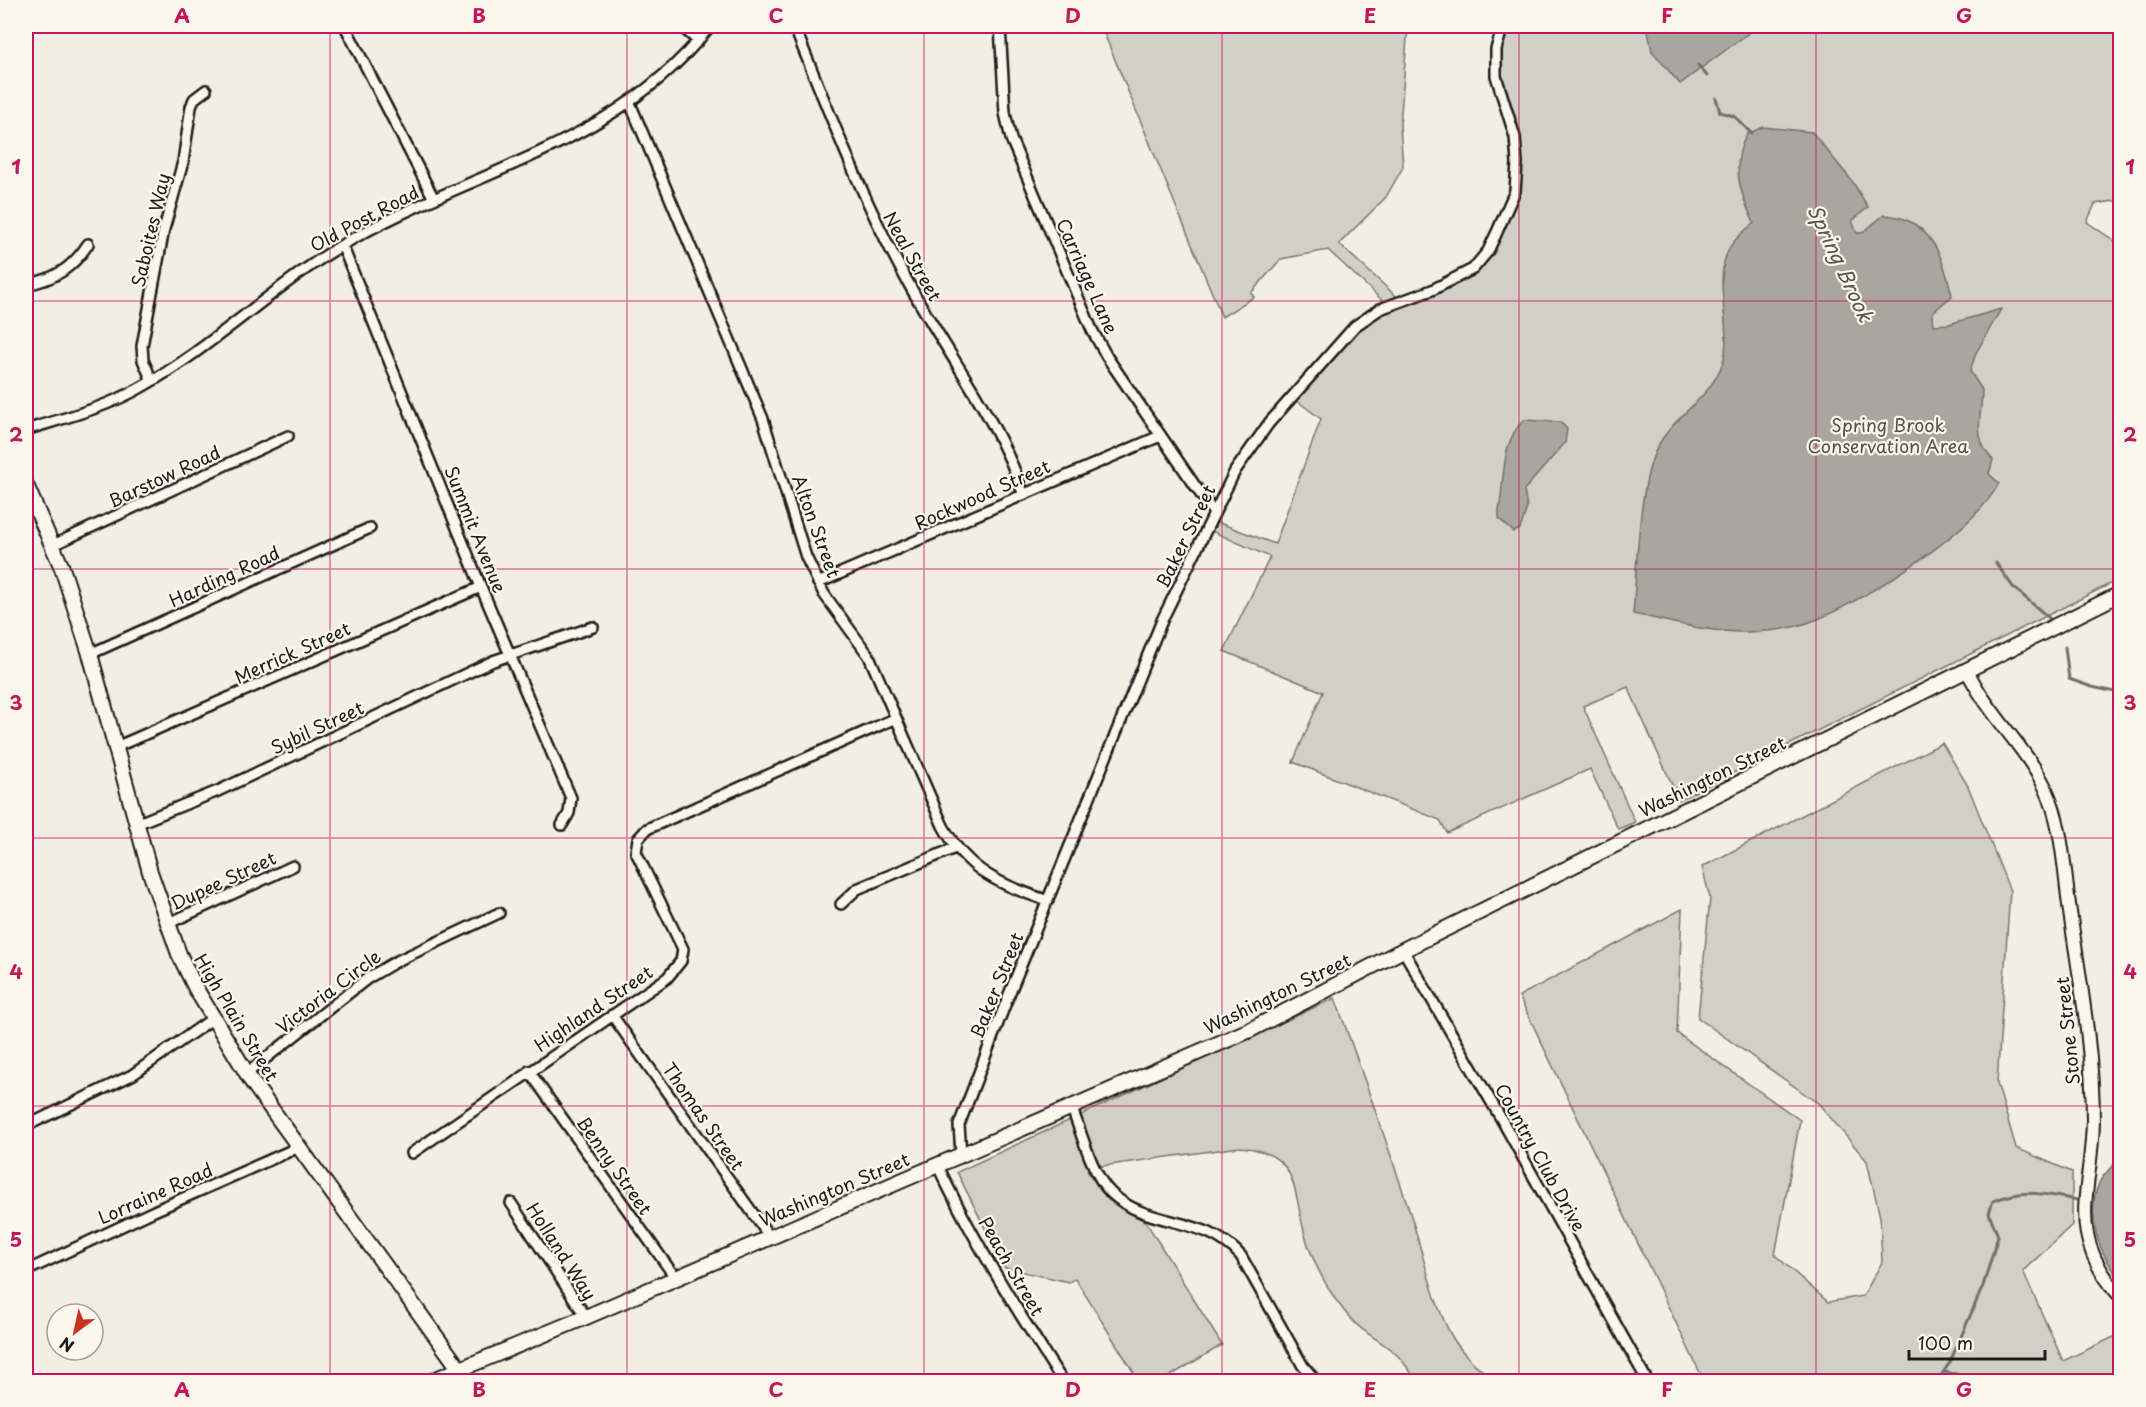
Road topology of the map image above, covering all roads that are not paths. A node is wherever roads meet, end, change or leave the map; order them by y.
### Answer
1 (345, 26) edge
2 (681, 26) edge
3 (710, 26) edge
4 (794, 26) edge
5 (1000, 26) edge
6 (1503, 26) edge
7 (698, 41) junction
8 (206, 90) dead end
9 (630, 103) junction
10 (434, 199) junction
11 (88, 244) dead end
12 (342, 245) junction
13 (26, 285) edge
14 (152, 381) junction
15 (26, 430) edge
16 (288, 436) dead end
17 (1160, 436) junction
18 (26, 485) edge
19 (1023, 493) junction
20 (1213, 512) junction
21 (370, 528) dead end
22 (53, 545) junction
23 (818, 583) junction
24 (481, 587) junction
25 (2121, 594) edge
26 (593, 627) dead end
27 (90, 654) junction
28 (510, 655) junction
29 (1967, 670) junction
30 (896, 718) junction
31 (116, 747) junction
32 (136, 824) junction
33 (562, 825) dead end
34 (955, 848) junction
35 (293, 866) dead end
36 (1048, 901) junction
37 (841, 903) dead end
38 (499, 913) dead end
39 (167, 924) junction
40 (1403, 950) junction
41 (612, 1015) junction
42 (212, 1019) junction
43 (529, 1071) junction
44 (247, 1073) junction
45 (1071, 1106) junction
46 (26, 1126) edge
47 (299, 1147) junction
48 (412, 1154) dead end
49 (961, 1154) junction
50 (937, 1164) junction
51 (511, 1203) dead end
52 (769, 1236) junction
53 (26, 1271) edge
54 (675, 1277) junction
55 (2121, 1296) edge
56 (586, 1317) junction
57 (460, 1368) junction
58 (1062, 1381) edge
59 (429, 1382) edge
60 (469, 1382) edge
61 (1317, 1382) edge
62 (1648, 1382) edge

1 - 10 street
2 - 7 street
3 - 7 street, Old Post Road
4 - 19 street, Neal Street
5 - 17 street, Carriage Lane
6 - 20 street, Baker Street
7 - 9 street, Old Post Road
8 - 14 street, Saboites Way
9 - 10 street, Old Post Road
9 - 23 street, Alton Street
10 - 12 street, Old Post Road
11 - 13 street
12 - 14 street, Old Post Road
12 - 24 street, Summit Avenue
14 - 15 street, Old Post Road
16 - 22 street, Barstow Road
17 - 19 street, Rockwood Street
17 - 20 street, Carriage Lane
18 - 22 main road, High Plain Street
19 - 23 street, Rockwood Street
20 - 36 street, Baker Street
21 - 27 street, Harding Road
22 - 27 main road, High Plain Street
23 - 30 street, Alton Street
24 - 28 street, Summit Avenue
24 - 31 street, Merrick Street
25 - 29 main road, Washington Street
26 - 28 street, Sybil Street
27 - 31 main road, High Plain Street
28 - 32 street, Sybil Street
28 - 33 street, Summit Avenue
29 - 40 main road, Washington Street
29 - 55 street, Stone Street
30 - 34 street, Alton Street
30 - 41 street, Highland Street
31 - 32 main road, High Plain Street
32 - 39 main road, High Plain Street
34 - 36 street, Alton Street
34 - 37 street
35 - 39 street, Dupee Street
36 - 49 street, Baker Street
38 - 44 street, Victoria Circle
39 - 42 main road, High Plain Street
40 - 45 main road, Washington Street
40 - 62 street, Country Club Drive
41 - 43 street, Highland Street
41 - 52 street, Thomas Street
42 - 44 main road, High Plain Street
42 - 46 street
43 - 48 street, Highland Street
43 - 54 street, Benny Street
44 - 47 main road, High Plain Street
45 - 49 main road, Washington Street
45 - 61 street
47 - 53 street, Lorraine Road
47 - 57 main road, High Plain Street
49 - 50 main road, Washington Street
50 - 52 main road, Washington Street
50 - 58 street, Peach Street
51 - 56 street, Holland Way
52 - 54 main road, Washington Street
54 - 56 main road, Washington Street
56 - 57 main road, Washington Street
57 - 59 main road, Washington Street
57 - 60 main road, High Plain Street

